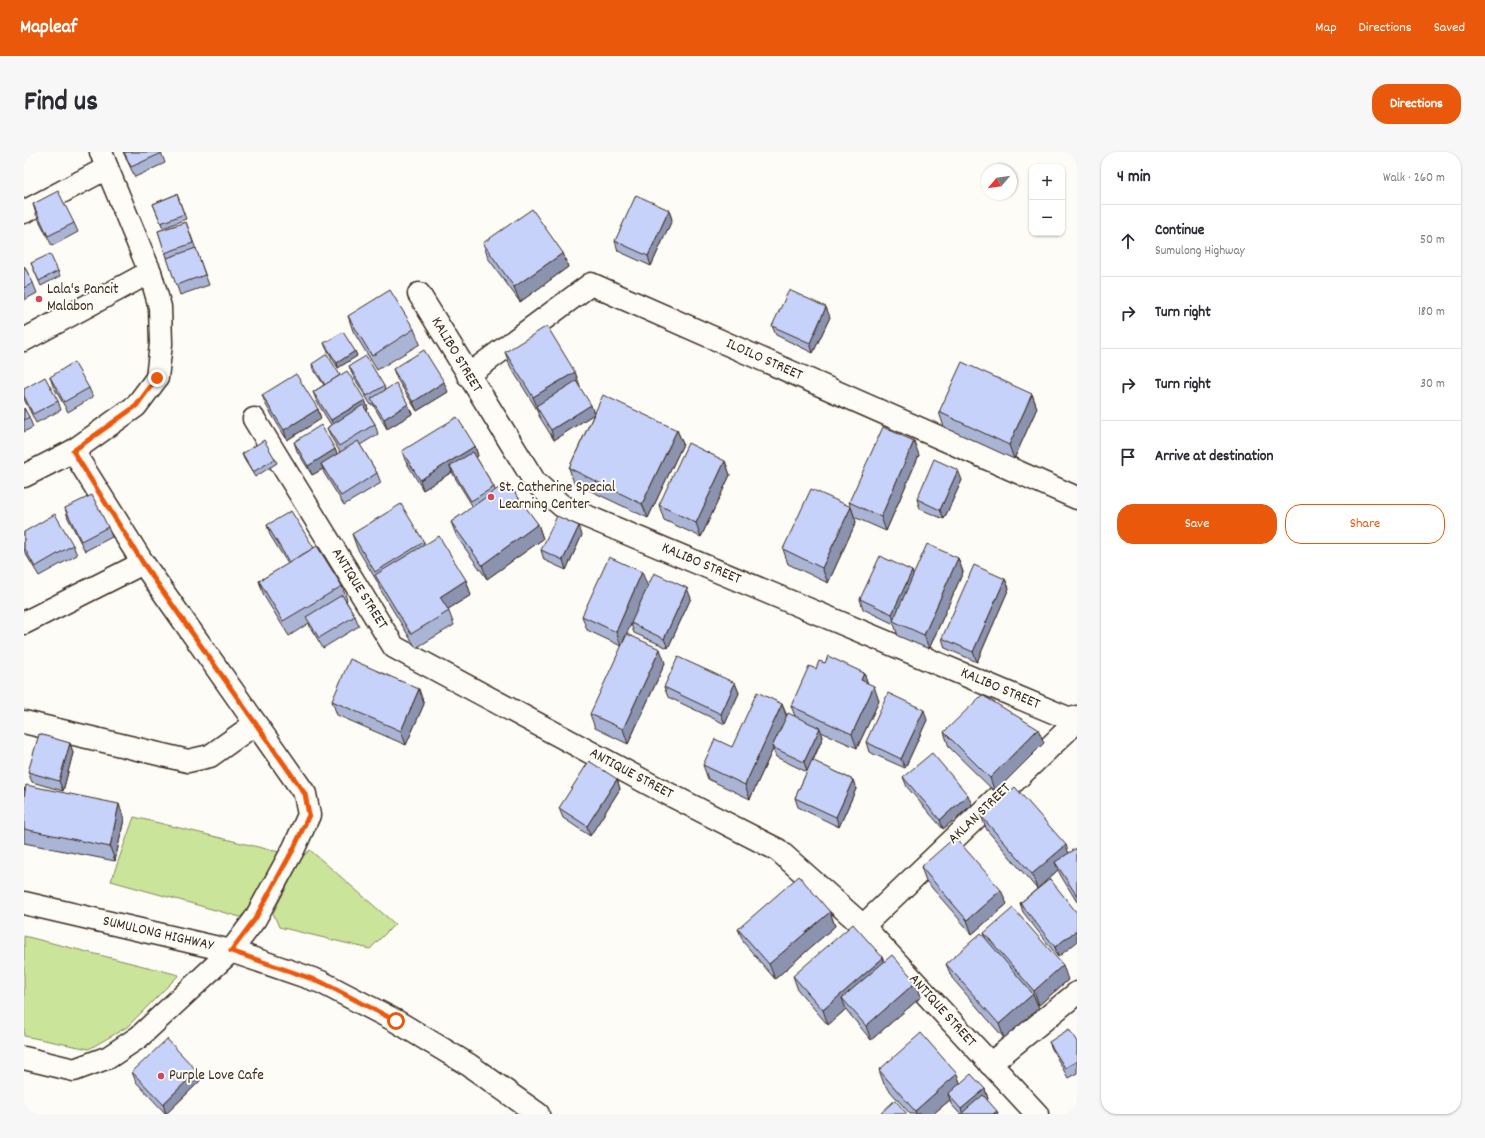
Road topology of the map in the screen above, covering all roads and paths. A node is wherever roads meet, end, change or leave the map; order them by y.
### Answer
1 (104, 160) edge
2 (24, 212) edge
3 (150, 272) junction
4 (418, 294) dead end
5 (24, 340) edge
6 (468, 375) junction
7 (254, 419) dead end
8 (73, 451) junction
9 (24, 476) edge
10 (1077, 498) edge
11 (143, 563) junction
12 (24, 623) edge
13 (1077, 717) edge
14 (1077, 721) edge
15 (24, 722) edge
16 (255, 724) junction
17 (24, 902) edge
18 (864, 926) junction
19 (231, 951) junction
20 (1077, 994) edge
21 (24, 1058) edge
22 (990, 1064) junction
23 (538, 1114) edge
24 (1037, 1114) edge

1 - 2 street
1 - 3 street
3 - 5 street
3 - 8 street
4 - 6 street, KALIBO STREET
6 - 10 street, ILOILO STREET
6 - 14 street, KALIBO STREET
7 - 18 street, ANTIQUE STREET
8 - 9 street
8 - 11 street
11 - 12 street
11 - 16 street
13 - 14 street
14 - 18 street, AKLAN STREET
15 - 16 street
16 - 19 street
17 - 19 street, SUMULONG HIGHWAY
18 - 22 street, ANTIQUE STREET
19 - 21 street
19 - 23 street, SUMULONG HIGHWAY
20 - 22 street
22 - 24 street, ANTIQUE STREET

